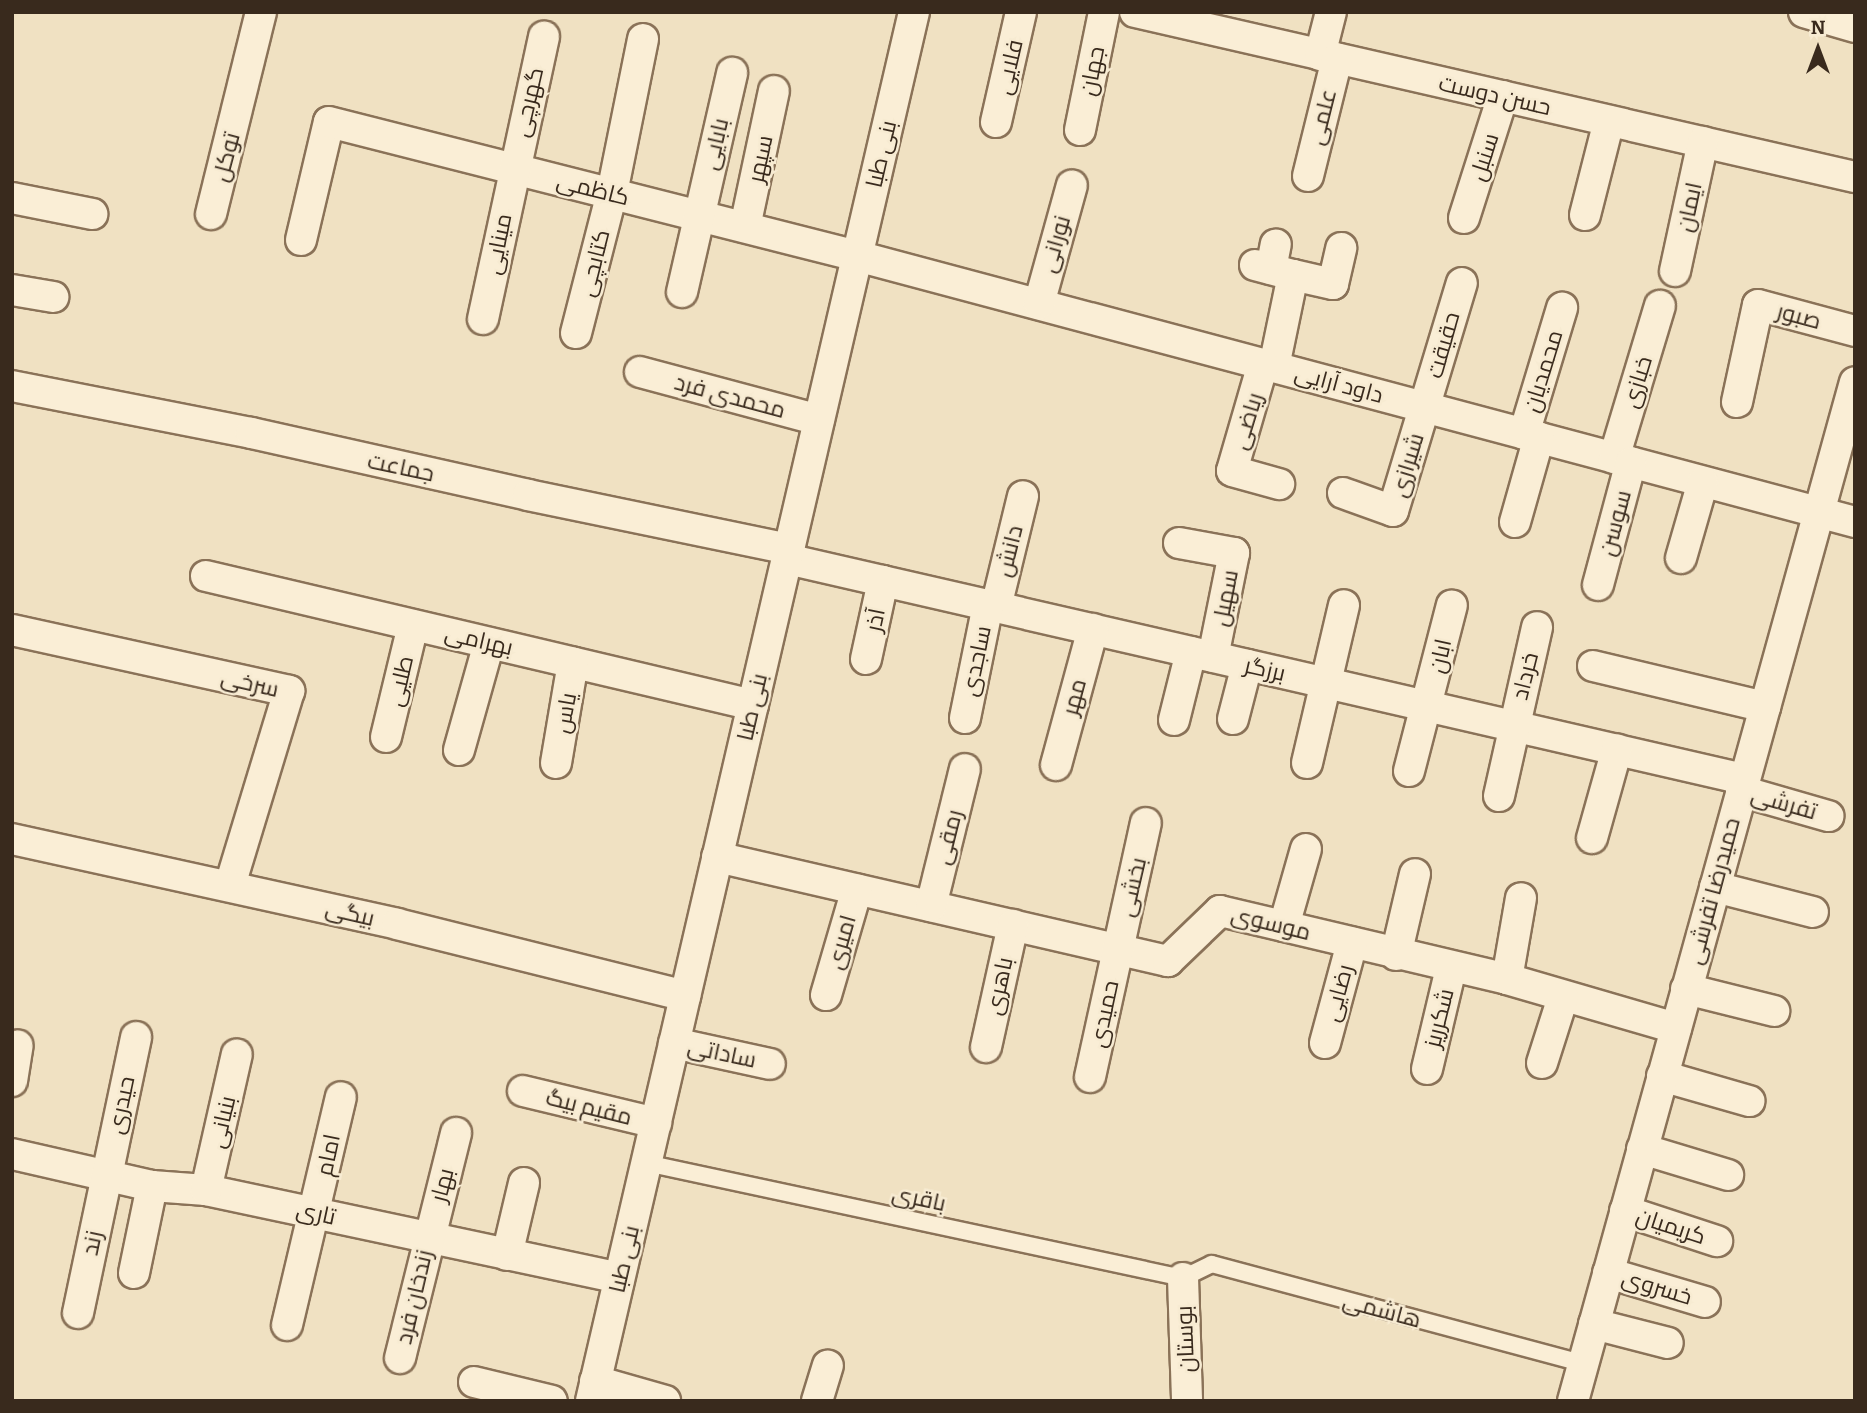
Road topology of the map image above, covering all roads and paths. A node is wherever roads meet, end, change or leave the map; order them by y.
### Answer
1 (261, 12) edge
2 (914, 12) edge
3 (1021, 12) edge
4 (1104, 12) edge
5 (1135, 12) edge
6 (1331, 12) edge
7 (1804, 12) edge
8 (1855, 27) edge
9 (544, 37) dead end
10 (643, 39) dead end
11 (1328, 57) junction
12 (732, 73) dead end
13 (774, 91) dead end
14 (1503, 96) junction
15 (1609, 121) junction
16 (996, 122) dead end
17 (1080, 130) dead end
18 (1703, 142) junction
19 (513, 168) junction
20 (1308, 176) dead end
21 (1855, 177) edge
22 (1072, 185) dead end
23 (612, 193) junction
24 (12, 198) edge
25 (92, 214) dead end
26 (211, 214) dead end
27 (1586, 215) dead end
28 (698, 216) junction
29 (1464, 218) dead end
30 (745, 227) junction
31 (300, 240) dead end
32 (1341, 247) dead end
33 (857, 256) junction
34 (1675, 271) dead end
35 (1462, 283) dead end
36 (12, 290) edge
37 (682, 292) dead end
38 (53, 297) dead end
39 (1039, 304) junction
40 (1660, 306) dead end
41 (1562, 308) dead end
42 (483, 319) dead end
43 (1855, 331) edge
44 (576, 333) dead end
45 (1268, 366) junction
46 (640, 372) dead end
47 (1855, 382) edge
48 (12, 386) edge
49 (1737, 402) dead end
50 (1425, 407) junction
51 (819, 420) junction
52 (1532, 436) junction
53 (1623, 460) junction
54 (1703, 482) junction
55 (1279, 484) dead end
56 (1343, 493) dead end
57 (1023, 496) dead end
58 (1820, 512) junction
59 (1515, 522) dead end
60 (1855, 522) edge
61 (1179, 543) dead end
62 (788, 554) junction
63 (1681, 558) dead end
64 (206, 576) dead end
65 (883, 581) junction
66 (1598, 585) dead end
67 (1344, 605) dead end
68 (1452, 605) dead end
69 (992, 606) junction
70 (413, 625) junction
71 (1537, 627) dead end
72 (1093, 629) junction
73 (12, 630) edge
74 (489, 643) junction
75 (1202, 654) junction
76 (866, 659) dead end
77 (573, 662) junction
78 (1247, 665) junction
79 (1593, 666) dead end
80 (1325, 683) junction
81 (753, 705) junction
82 (1428, 706) junction
83 (1765, 707) junction
84 (965, 718) dead end
85 (1233, 719) dead end
86 (1174, 720) dead end
87 (1513, 726) junction
88 (386, 737) dead end
89 (1617, 749) junction
90 (459, 750) dead end
91 (556, 763) dead end
92 (1307, 763) dead end
93 (1056, 765) dead end
94 (965, 769) dead end
95 (1409, 771) dead end
96 (1743, 785) junction
97 (1499, 796) dead end
98 (1828, 816) dead end
99 (1146, 823) dead end
100 (1592, 838) dead end
101 (12, 839) edge
102 (1306, 849) dead end
103 (717, 857) junction
104 (1415, 874) dead end
105 (230, 886) junction
106 (1715, 887) junction
107 (857, 888) junction
108 (1521, 898) dead end
109 (931, 906) junction
110 (1813, 912) dead end
111 (1013, 925) junction
112 (1284, 926) junction
113 (1352, 943) junction
114 (1118, 950) junction
115 (1396, 955) junction
116 (1451, 968) junction
117 (1507, 979) junction
118 (1686, 989) junction
119 (826, 995) dead end
120 (685, 996) junction
121 (1563, 997) junction
122 (1774, 1012) dead end
123 (1676, 1028) junction
124 (136, 1037) dead end
125 (674, 1043) junction
126 (1325, 1043) dead end
127 (18, 1045) dead end
128 (986, 1047) dead end
129 (237, 1054) dead end
130 (1542, 1063) dead end
131 (770, 1064) dead end
132 (1427, 1069) dead end
133 (1662, 1076) junction
134 (1090, 1077) dead end
135 (12, 1080) edge
136 (523, 1091) dead end
137 (341, 1097) dead end
138 (1749, 1101) dead end
139 (656, 1123) junction
140 (456, 1133) dead end
141 (1642, 1149) junction
142 (12, 1154) edge
143 (646, 1163) junction
144 (106, 1173) junction
145 (1728, 1175) dead end
146 (524, 1183) dead end
147 (152, 1186) junction
148 (206, 1190) junction
149 (1625, 1210) junction
150 (316, 1212) junction
151 (428, 1236) junction
152 (1717, 1241) dead end
153 (507, 1255) junction
154 (135, 1273) dead end
155 (1608, 1273) junction
156 (620, 1278) junction
157 (1183, 1278) junction
158 (1705, 1302) dead end
159 (78, 1312) dead end
160 (1594, 1324) junction
161 (288, 1325) dead end
162 (1668, 1343) dead end
163 (400, 1358) dead end
164 (1584, 1364) junction
165 (828, 1366) dead end
166 (474, 1382) dead end
167 (593, 1391) edge
168 (552, 1401) edge
169 (665, 1401) edge
170 (817, 1401) edge
171 (1187, 1401) edge
172 (1573, 1401) edge

1 - 26 street, توکل
2 - 33 street, بنی طبا
3 - 16 street, فلایی
4 - 17 street, جهان
5 - 11 street, حسن دوست
6 - 11 street, علمی
7 - 8 street
9 - 19 street, گهرچی
10 - 23 street, کتابچی
11 - 14 street, حسن دوست
11 - 20 street, علمی
12 - 28 street, بابایی
13 - 30 street, سپهر
14 - 15 street, حسن دوست
14 - 29 street, سنبل
15 - 18 street, حسن دوست
15 - 27 street
18 - 21 street, حسن دوست
18 - 34 street, ایمان
19 - 23 street, کاظمی
19 - 31 street, کاظمی
19 - 42 street, مینایی
22 - 39 street, نورانی
23 - 28 street, کاظمی
23 - 44 street, کتابچی
24 - 25 street
28 - 30 street, کاظمی
28 - 37 street, بابایی
30 - 33 street, کاظمی
32 - 45 street
33 - 39 street, داود آرایی
33 - 51 street, بنی طبا
35 - 50 street, حقیقت
36 - 38 street
39 - 45 street, داود آرایی
40 - 53 street, خبازی
41 - 52 street, محمدیان
43 - 49 street, صبور
45 - 50 street, داود آرایی
45 - 55 street, ریاضی
46 - 51 street, محمدی فرد
47 - 58 street, حمیدرضا تفرشی
48 - 62 street, جماعت
50 - 52 street, داود آرایی
50 - 56 street, شیرازی
51 - 62 street, بنی طبا
52 - 53 street, داود آرایی
52 - 59 street
53 - 54 street, داود آرایی
53 - 66 street, سوسن
54 - 58 street, داود آرایی
54 - 63 street
57 - 69 street, دانش
58 - 60 street, داود آرایی
58 - 83 street, حمیدرضا تفرشی
61 - 75 street, سهیل
62 - 65 street, برزگر
62 - 81 street, بنی طبا
64 - 70 street, بهرامی
65 - 69 street, برزگر
65 - 76 street, آذر
67 - 80 street
68 - 82 street, ابان
69 - 72 street, برزگر
69 - 84 street, ساجدی
70 - 74 street, بهرامی
70 - 88 street, طلیی
71 - 87 street, خرداد
72 - 75 street, برزگر
72 - 93 street, مهر
73 - 105 street, سرخی
74 - 77 street, بهرامی
74 - 90 street
75 - 78 street, برزگر
75 - 86 street
77 - 81 street, بهرامی
77 - 91 street, یاس
78 - 80 street, برزگر
78 - 85 street
79 - 83 street
80 - 82 street, برزگر
80 - 92 street
81 - 103 street, بنی طبا
82 - 87 street, برزگر
82 - 95 street, ابان
83 - 96 street, حمیدرضا تفرشی
87 - 89 street, برزگر
87 - 97 street, خرداد
89 - 96 street, برزگر
89 - 100 street
94 - 109 street, رمقی
96 - 98 street, تفرشی
96 - 106 street, حمیدرضا تفرشی
99 - 114 street, بخشی
101 - 105 street, بیگی
102 - 112 street
103 - 107 street, موسوی
103 - 120 street, بنی طبا
104 - 115 street
105 - 120 street, بیگی
106 - 110 street
106 - 118 street, حمیدرضا تفرشی
107 - 109 street, موسوی
107 - 119 street, امیری
108 - 117 street
109 - 111 street, موسوی
111 - 114 street, موسوی
111 - 128 street, باهری
112 - 113 street, موسوی
112 - 114 street, موسوی
113 - 115 street, موسوی
113 - 126 street, رضایی
114 - 134 street, حمیدی
115 - 116 street, موسوی
116 - 117 street, موسوی
116 - 132 street, شکرریز
117 - 121 street, موسوی
118 - 122 street
118 - 123 street, حمیدرضا تفرشی
120 - 125 street, بنی طبا
121 - 123 street, موسوی
121 - 130 street
123 - 133 street, حمیدرضا تفرشی
124 - 144 street, حیدری
125 - 131 street, ساداتی
125 - 139 street, بنی طبا
127 - 135 street
129 - 148 street, بنیانی
133 - 138 street
133 - 141 street, حمیدرضا تفرشی
136 - 139 street, مقیم بیگ
137 - 150 street, امام
139 - 143 street, بنی طبا
140 - 151 street, بهار
141 - 145 street
141 - 149 street, حمیدرضا تفرشی
142 - 144 street, تاری
143 - 156 street, بنی طبا
143 - 157 lane, باقری
144 - 147 street, تاری
144 - 159 street, زند
146 - 153 street
147 - 148 street, تاری
147 - 154 street
148 - 150 street, تاری
149 - 152 street, کریمیان
149 - 155 street, حمیدرضا تفرشی
150 - 151 street, تاری
150 - 161 street, امام
151 - 153 street, تاری
151 - 163 street, زندخان فرد
153 - 156 street, تاری
155 - 158 street, خسروی
155 - 160 street, حمیدرضا تفرشی
156 - 167 street, بنی طبا
157 - 164 lane, هاشمی
157 - 171 street, بوستان
160 - 162 street
160 - 164 street, حمیدرضا تفرشی
164 - 172 street, حمیدرضا تفرشی
165 - 170 street
166 - 168 street
167 - 169 street

